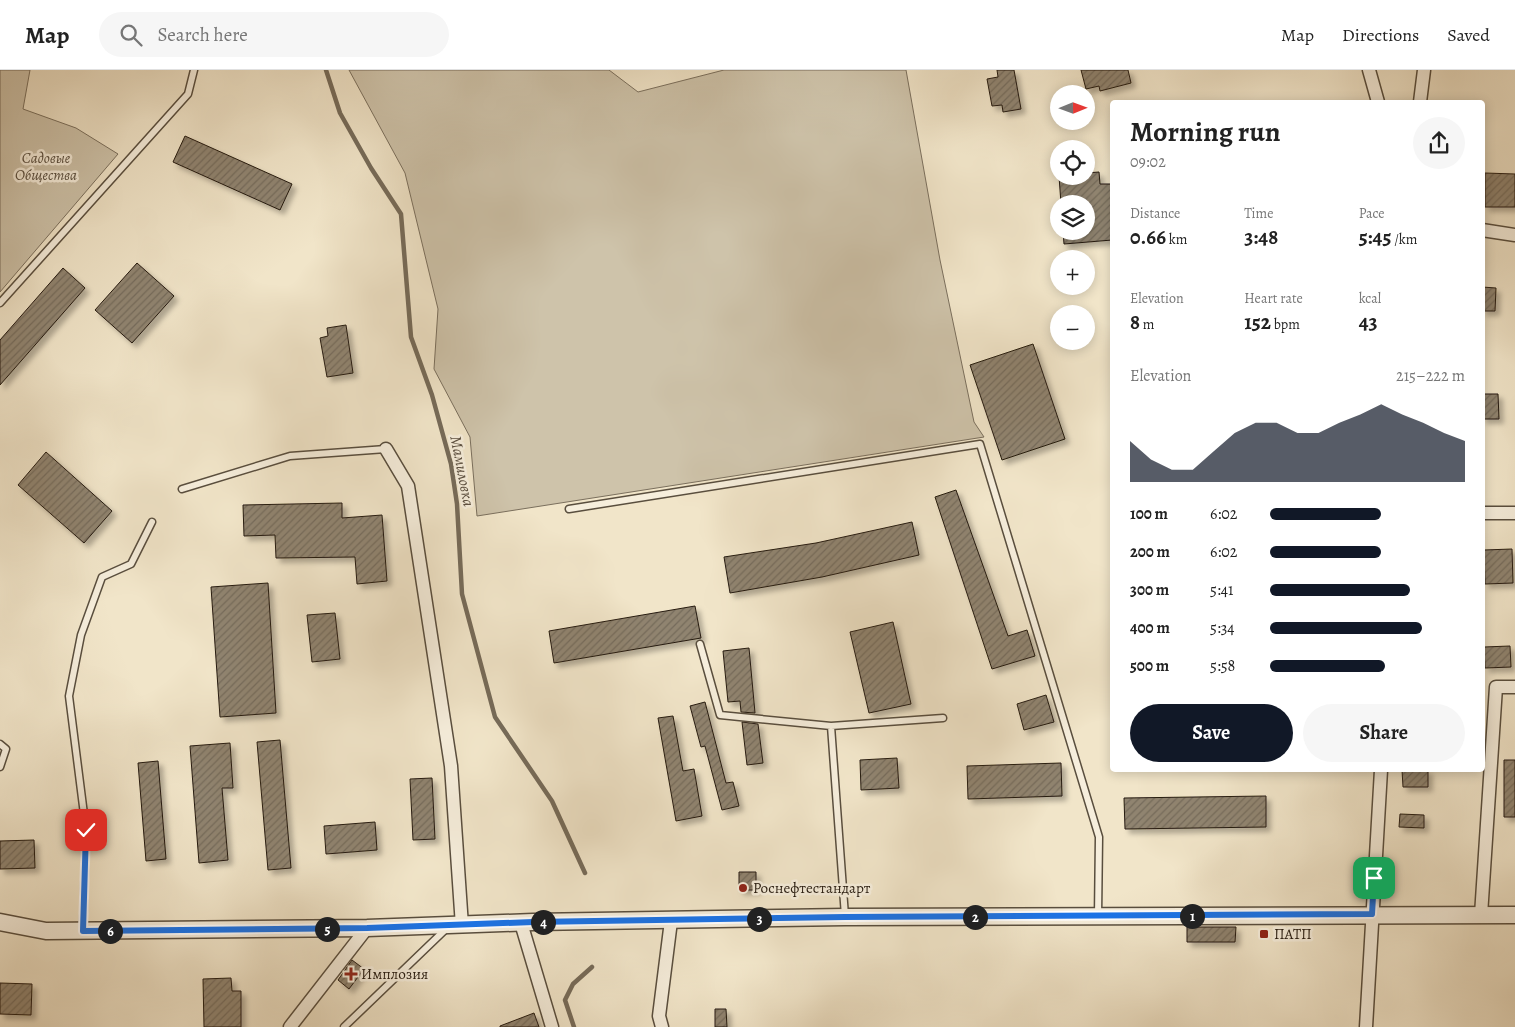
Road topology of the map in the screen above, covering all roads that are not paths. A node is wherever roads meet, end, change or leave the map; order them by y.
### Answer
1 (194, 70) edge
2 (1369, 70) edge
3 (1424, 70) edge
4 (1377, 100) edge
5 (1420, 100) edge
6 (1485, 230) edge
7 (1515, 234) edge
8 (0, 303) edge
9 (386, 449) joint
10 (182, 489) dead end
11 (569, 509) dead end
12 (1485, 513) edge
13 (1515, 514) edge
14 (152, 522) dead end
15 (700, 644) dead end
16 (1515, 687) edge
17 (943, 718) dead end
18 (831, 726) junction
19 (0, 744) edge
20 (0, 767) edge
21 (1381, 772) edge
22 (1372, 914) junction
23 (1480, 915) junction
24 (1515, 915) edge
25 (845, 917) junction
26 (1098, 917) junction
27 (671, 921) junction
28 (0, 922) edge
29 (521, 923) junction
30 (456, 926) junction
31 (367, 928) junction
32 (83, 931) junction
33 (290, 1027) edge
34 (344, 1027) edge
35 (552, 1027) edge
36 (662, 1027) edge
37 (1366, 1027) edge

1 - 8 lane
2 - 4 street
3 - 5 street
6 - 7 street
9 - 10 lane
9 - 30 street
11 - 26 lane
12 - 13 street
14 - 32 lane
15 - 18 lane
16 - 23 street
17 - 18 lane
18 - 25 lane
19 - 20 lane
21 - 22 street
22 - 23 street
22 - 26 street
22 - 37 street
23 - 24 street
25 - 26 street
25 - 27 street
27 - 29 street
27 - 36 street
28 - 32 street
29 - 30 street
29 - 35 street
30 - 31 street
30 - 34 lane
31 - 32 street
31 - 33 street

